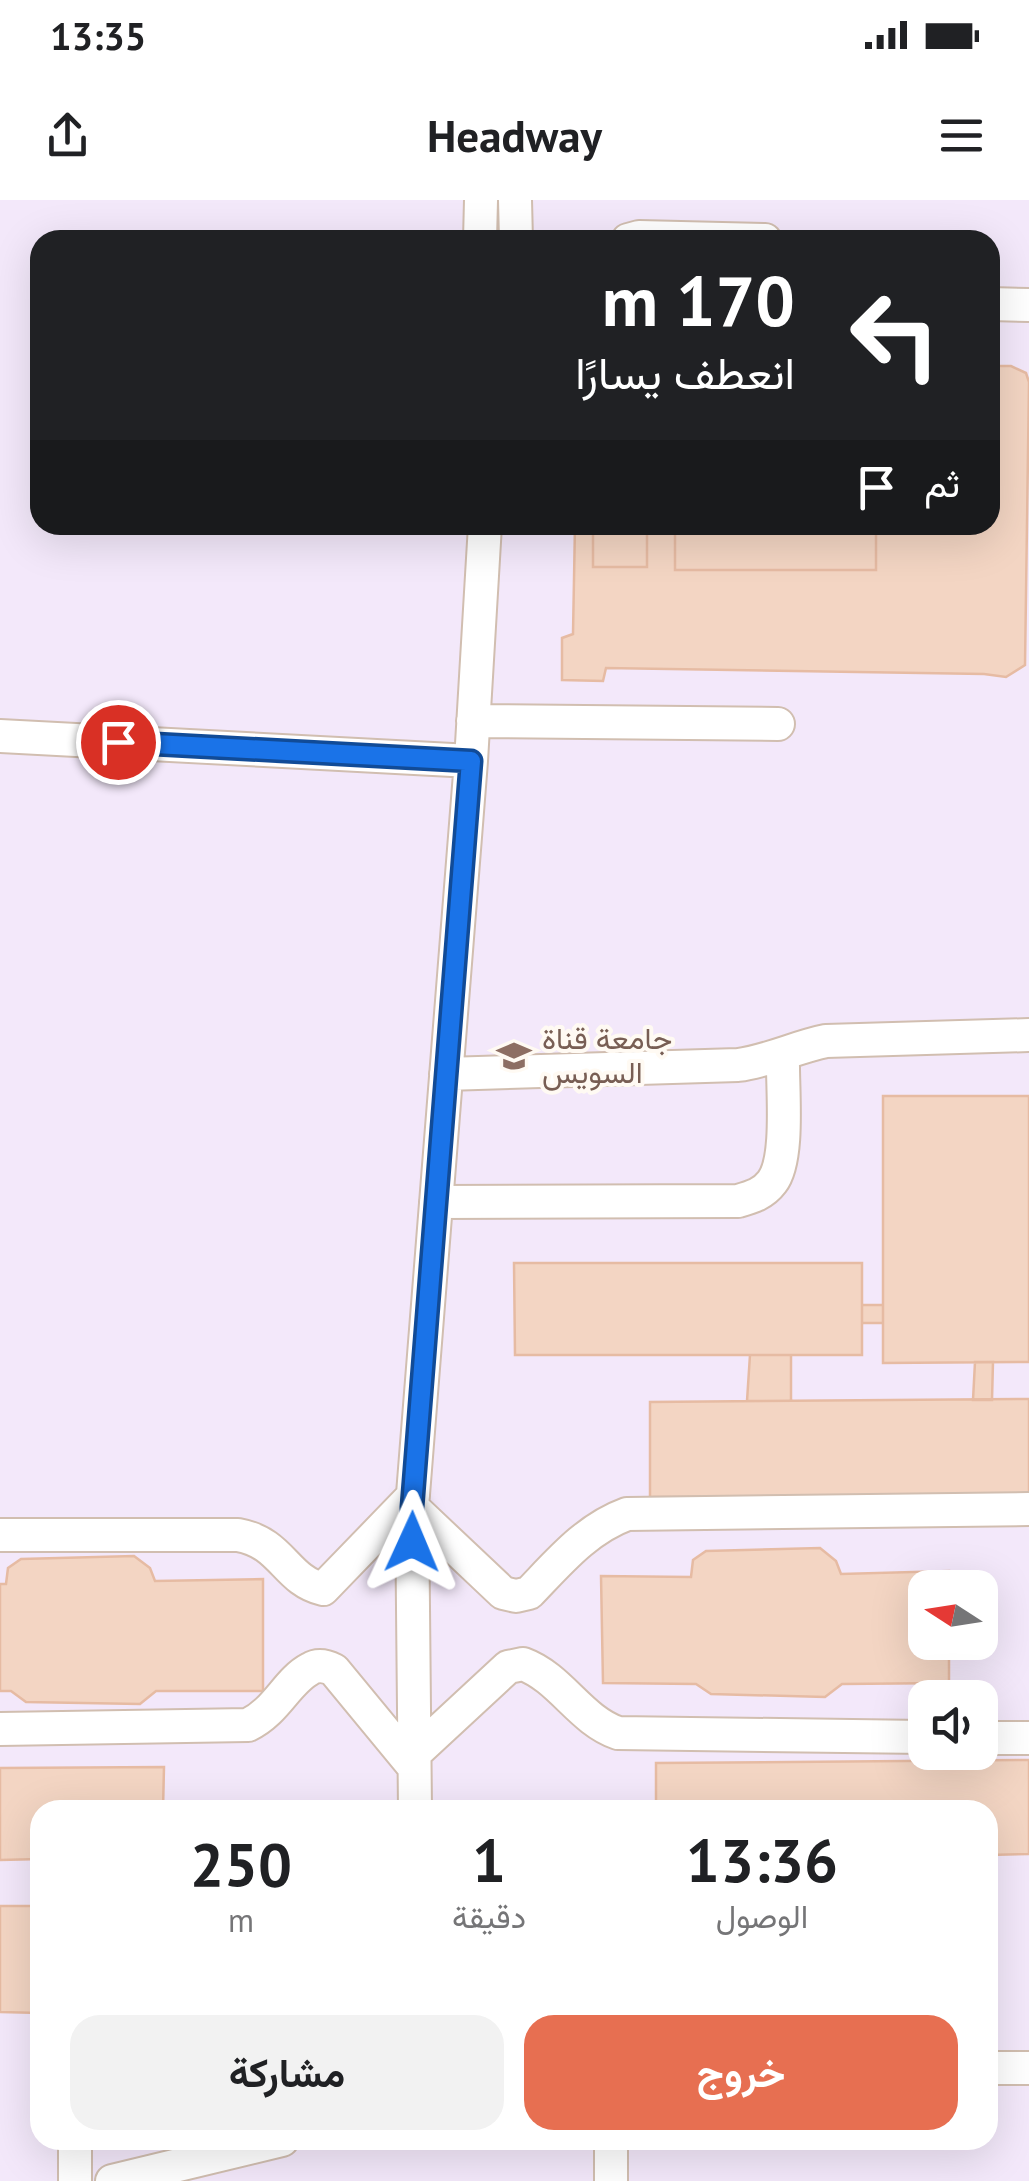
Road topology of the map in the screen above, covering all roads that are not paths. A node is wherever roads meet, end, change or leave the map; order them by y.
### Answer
1 (480, 200) edge
2 (515, 200) edge
3 (480, 230) edge
4 (516, 230) edge
5 (1000, 304) edge
6 (1029, 305) edge
7 (484, 535) edge
8 (473, 722) junction
9 (778, 724) dead end
10 (0, 736) edge
11 (471, 761) junction
12 (1029, 1035) edge
13 (783, 1056) junction
14 (446, 1074) junction
15 (436, 1202) junction
16 (413, 1501) junction
17 (1029, 1508) edge
18 (0, 1534) edge
19 (0, 1728) edge
20 (908, 1737) edge
21 (998, 1738) edge
22 (1029, 1738) edge
23 (414, 1761) junction
24 (415, 1800) edge
25 (998, 2068) edge
26 (1029, 2068) edge
27 (76, 2150) edge
28 (241, 2150) edge
29 (610, 2150) edge
30 (75, 2181) edge
31 (112, 2181) edge
32 (611, 2181) edge

1 - 3 lane
2 - 4 lane
5 - 6 lane
7 - 8 lane
8 - 9 lane
8 - 11 lane
10 - 11 lane
11 - 14 lane
12 - 13 lane
13 - 14 lane
13 - 15 lane
14 - 15 lane
15 - 16 lane
16 - 17 lane
16 - 18 lane
16 - 23 lane
19 - 23 lane
20 - 23 lane
21 - 22 lane
23 - 24 lane
25 - 26 lane
27 - 30 lane
28 - 31 lane
29 - 32 lane

